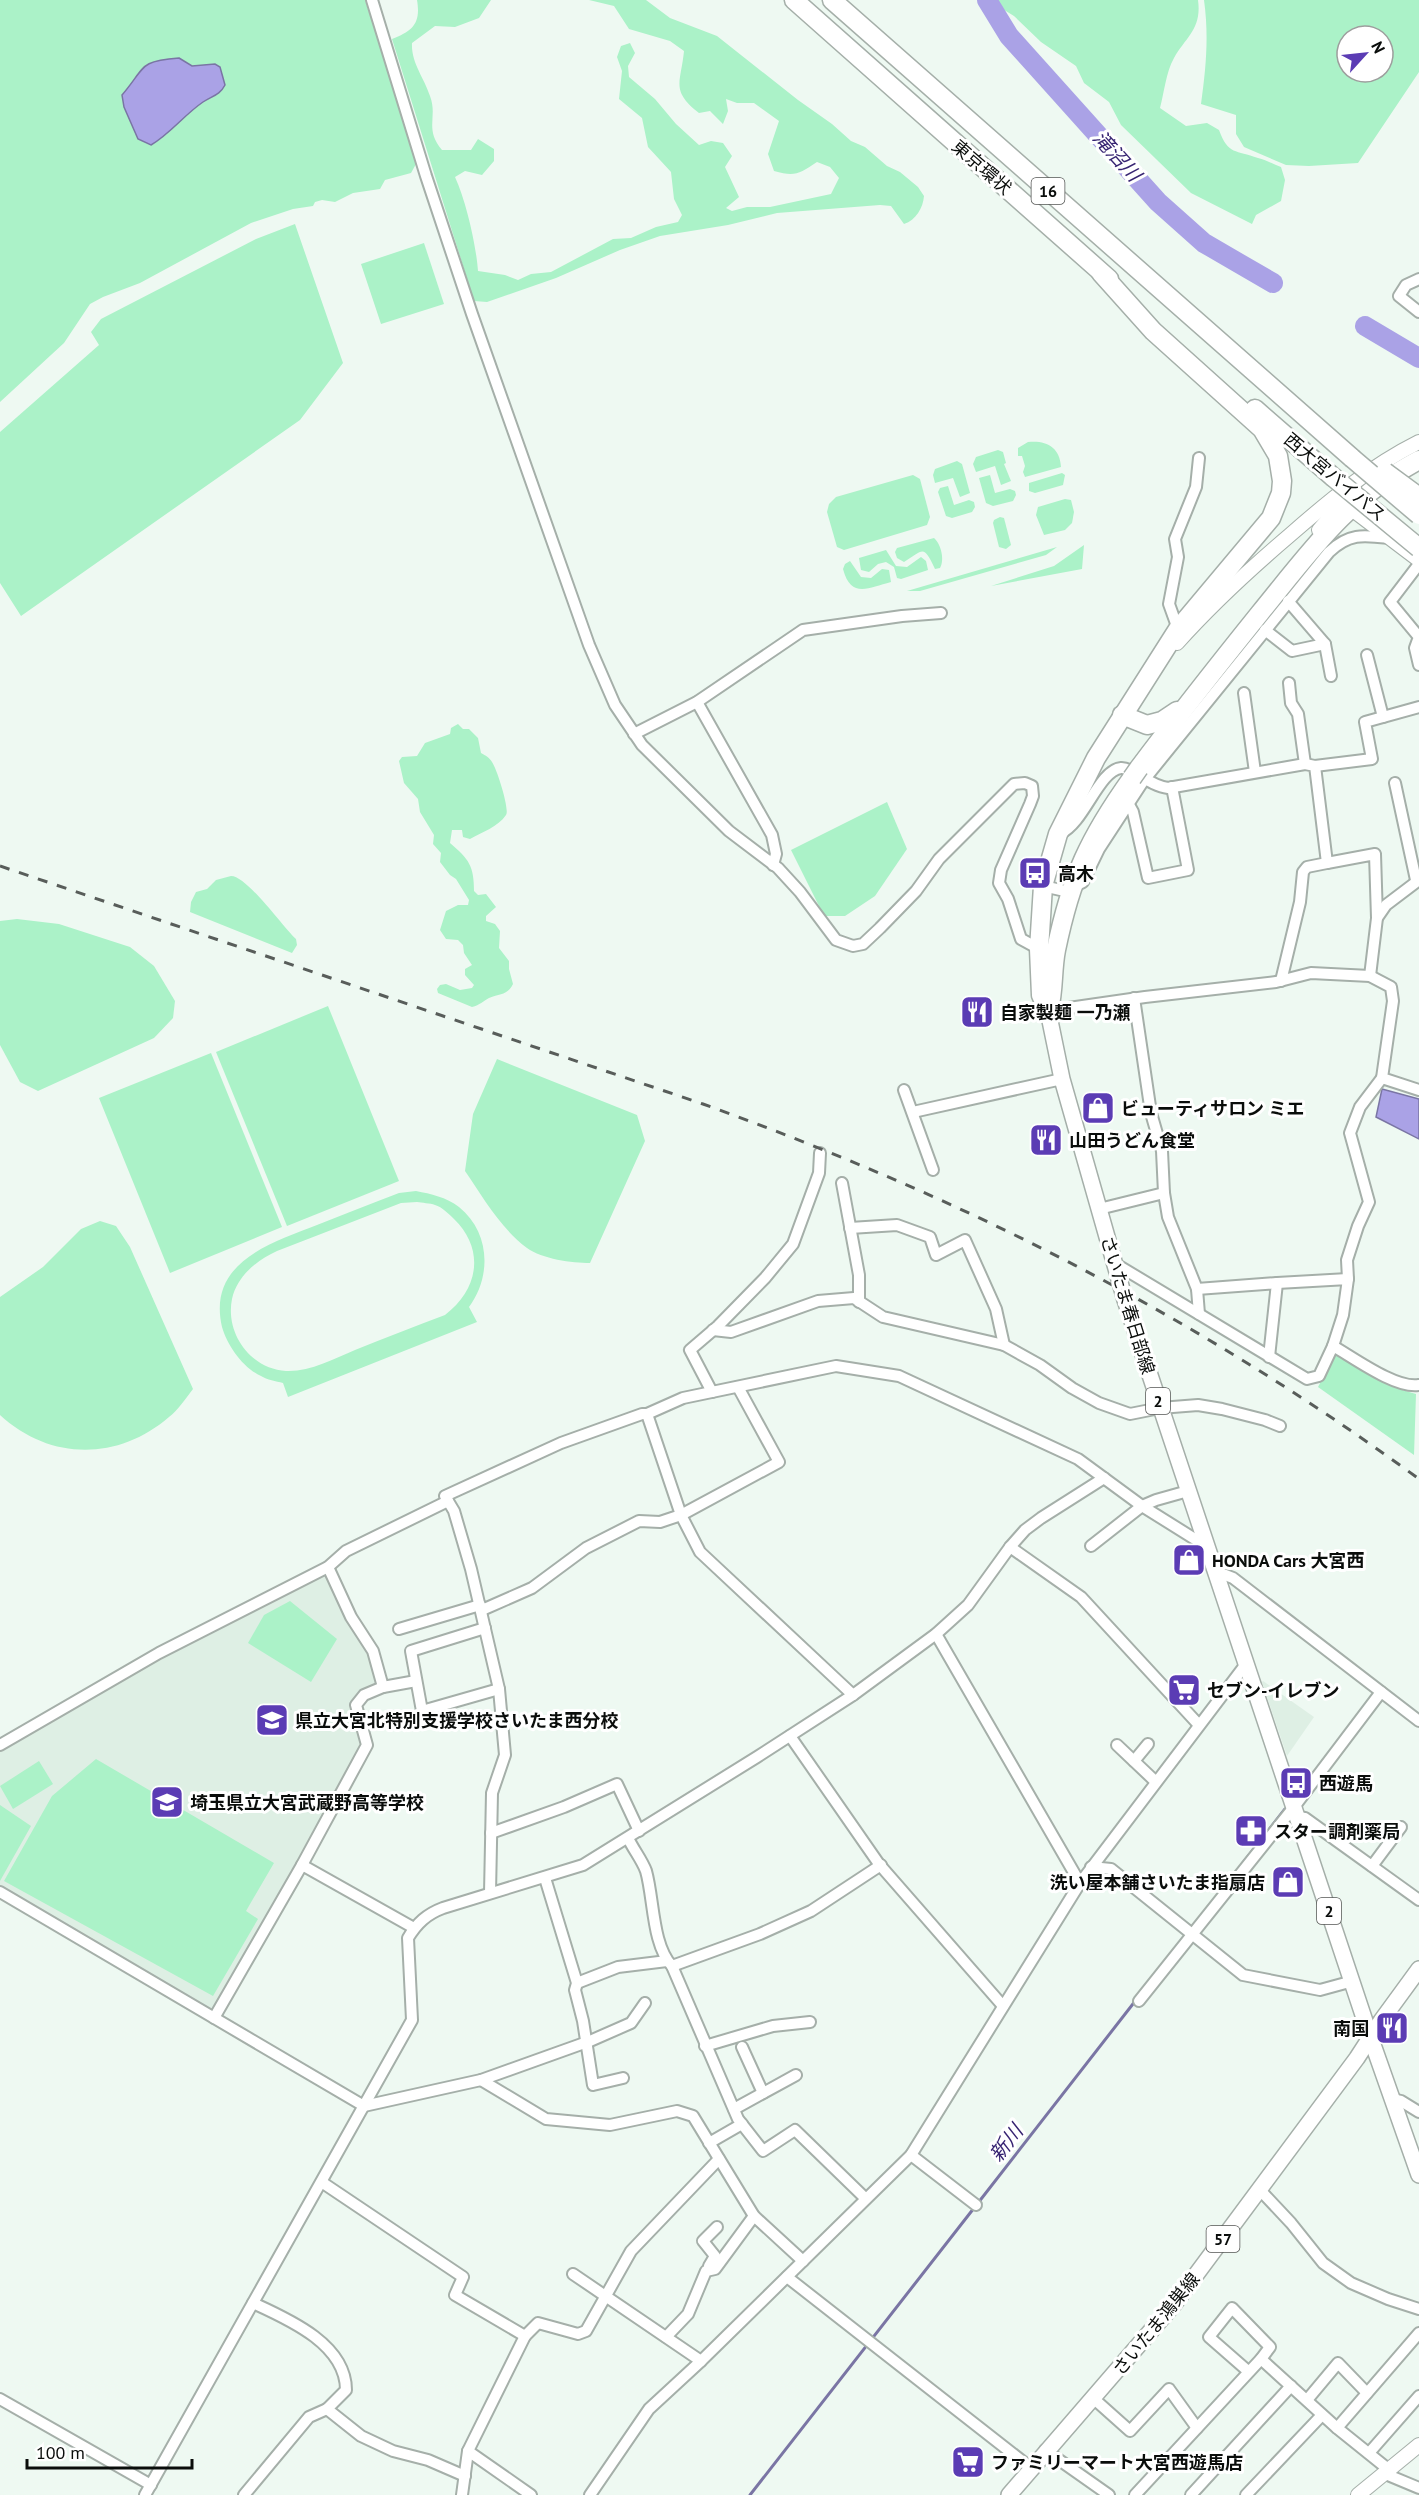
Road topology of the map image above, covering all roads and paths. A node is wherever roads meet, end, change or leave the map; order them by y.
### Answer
1 (372, 0) edge
2 (794, 0) edge
3 (832, 0) edge
4 (1419, 279) edge
5 (1419, 312) edge
6 (1264, 382) joint
7 (1249, 410) junction
8 (1419, 442) edge
9 (1399, 452) junction
10 (1355, 454) junction
11 (1199, 458) dead end
12 (1419, 460) edge
13 (1419, 496) edge
14 (1349, 507) junction
15 (1419, 515) edge
16 (1389, 538) junction
17 (1419, 548) edge
18 (1419, 562) edge
19 (1282, 598) junction
20 (941, 613) dead end
21 (1178, 629) junction
22 (1265, 630) junction
23 (1325, 644) junction
24 (1367, 655) dead end
25 (1419, 665) edge
26 (1330, 676) dead end
27 (1146, 678) junction
28 (1289, 683) dead end
29 (1244, 693) dead end
30 (1190, 700) junction
31 (697, 702) junction
32 (1419, 707) edge
33 (1122, 715) junction
34 (1383, 717) junction
35 (634, 734) junction
36 (1310, 765) junction
37 (1255, 772) junction
38 (1138, 775) junction
39 (1395, 783) dead end
40 (1172, 787) junction
41 (1128, 803) junction
42 (1058, 834) junction
43 (1327, 863) junction
44 (772, 865) junction
45 (1417, 880) edge
46 (1043, 886) junction
47 (1070, 889) junction
48 (1377, 918) junction
49 (1047, 951) junction
50 (1370, 976) junction
51 (1281, 981) junction
52 (1134, 998) junction
53 (1048, 1011) junction
54 (1382, 1078) junction
55 (1062, 1079) junction
56 (904, 1090) dead end
57 (1419, 1090) edge
58 (913, 1112) junction
59 (820, 1153) dead end
60 (933, 1170) dead end
61 (842, 1183) dead end
62 (1164, 1193) junction
63 (1099, 1209) junction
64 (850, 1228) junction
65 (1114, 1263) junction
66 (1348, 1279) junction
67 (1277, 1283) junction
68 (1197, 1289) junction
69 (859, 1302) junction
70 (1199, 1314) junction
71 (713, 1330) junction
72 (1004, 1345) junction
73 (1333, 1346) junction
74 (1269, 1357) junction
75 (1419, 1385) edge
76 (738, 1387) junction
77 (712, 1392) junction
78 (1160, 1408) junction
79 (647, 1414) junction
80 (1280, 1426) dead end
81 (782, 1466) dead end
82 (1104, 1478) junction
83 (1188, 1491) junction
84 (448, 1501) junction
85 (1142, 1506) junction
86 (682, 1518) junction
87 (1090, 1546) dead end
88 (1206, 1546) junction
89 (1010, 1547) junction
90 (328, 1567) junction
91 (1215, 1571) junction
92 (481, 1607) junction
93 (485, 1628) junction
94 (399, 1629) dead end
95 (936, 1634) junction
96 (1246, 1664) junction
97 (416, 1681) junction
98 (383, 1688) junction
99 (499, 1689) junction
100 (1381, 1692) junction
101 (852, 1695) junction
102 (1419, 1721) edge
103 (1198, 1725) junction
104 (790, 1736) junction
105 (1148, 1744) dead end
106 (0, 1745) edge
107 (1117, 1745) dead end
108 (1134, 1761) junction
109 (1156, 1782) junction
110 (1296, 1812) junction
111 (1401, 1827) dead end
112 (639, 1831) junction
113 (491, 1833) junction
114 (627, 1838) junction
115 (302, 1865) junction
116 (881, 1865) junction
117 (1372, 1866) junction
118 (1091, 1867) junction
119 (545, 1878) junction
120 (1080, 1882) junction
121 (0, 1892) edge
122 (490, 1893) junction
123 (1419, 1900) edge
124 (414, 1928) junction
125 (1192, 1934) junction
126 (670, 1963) junction
127 (1419, 1969) edge
128 (1353, 1981) junction
129 (577, 1983) junction
130 (1139, 2001) dead end
131 (645, 2003) dead end
132 (1003, 2006) junction
133 (214, 2018) junction
134 (810, 2022) dead end
135 (1370, 2037) junction
136 (585, 2042) junction
137 (705, 2046) junction
138 (742, 2047) dead end
139 (796, 2075) dead end
140 (623, 2078) dead end
141 (482, 2080) junction
142 (763, 2093) junction
143 (1392, 2099) junction
144 (364, 2106) junction
145 (734, 2109) junction
146 (1419, 2112) edge
147 (742, 2124) junction
148 (709, 2143) junction
149 (911, 2155) junction
150 (719, 2160) junction
151 (1419, 2175) edge
152 (322, 2183) junction
153 (1260, 2190) junction
154 (865, 2198) junction
155 (976, 2205) dead end
156 (754, 2216) junction
157 (717, 2227) dead end
158 (803, 2261) junction
159 (706, 2271) junction
160 (573, 2274) dead end
161 (787, 2277) junction
162 (605, 2296) junction
163 (253, 2303) junction
164 (1419, 2309) edge
165 (1419, 2333) edge
166 (525, 2336) junction
167 (666, 2337) junction
168 (1262, 2359) junction
169 (701, 2361) junction
170 (1250, 2372) junction
171 (1291, 2386) junction
172 (1367, 2393) junction
173 (1419, 2396) edge
174 (0, 2398) edge
175 (1093, 2398) junction
176 (1307, 2400) junction
177 (327, 2409) junction
178 (1322, 2415) junction
179 (1197, 2428) junction
180 (1337, 2428) junction
181 (1419, 2445) edge
182 (468, 2451) junction
183 (1045, 2451) junction
184 (1369, 2453) junction
185 (1031, 2468) junction
186 (1386, 2471) junction
187 (465, 2476) junction
188 (151, 2485) junction
189 (1419, 2488) edge
190 (1013, 2494) edge
191 (145, 2495) edge
192 (244, 2495) edge
193 (462, 2495) edge
194 (531, 2495) edge
195 (590, 2495) edge
196 (1109, 2495) edge
197 (1135, 2495) edge
198 (1191, 2495) edge
199 (1246, 2495) edge
200 (1358, 2495) edge

1 - 35 street
2 - 7 highway, 東京環状 / 16
3 - 6 highway, 東京環状 / 16
4 - 5 street
6 - 10 highway, 西大宮バイパス / 16
7 - 17 highway, 西大宮バイパス, bridge
7 - 21 highway
8 - 9 street
9 - 19 street
9 - 27 street
10 - 13 highway, bridge
10 - 15 highway, 西大宮バイパス, bridge
11 - 21 street
12 - 14 highway
14 - 16 street
14 - 19 highway
16 - 18 street
16 - 19 street
18 - 25 street
19 - 22 street
19 - 23 street
19 - 30 highway
20 - 31 street
21 - 27 highway
22 - 23 street
22 - 38 street
23 - 26 street
24 - 34 street
27 - 33 highway
28 - 36 street
29 - 37 street
30 - 33 highway
30 - 38 highway
31 - 35 street
31 - 44 street
32 - 34 street
33 - 42 highway
34 - 36 street
35 - 44 street
36 - 37 street
36 - 43 street
37 - 40 street
38 - 40 street
38 - 41 street
38 - 42 street
38 - 47 highway
39 - 45 street
40 - 41 street
41 - 47 street
42 - 46 highway
43 - 48 street
43 - 51 street
44 - 49 street
45 - 48 street
46 - 47 street
46 - 49 highway
47 - 49 highway
48 - 50 street
49 - 53 highway
50 - 51 street
50 - 54 street
51 - 52 street
52 - 53 street
52 - 62 street
53 - 55 main road, さいたま春日部線 / 2
54 - 57 street
54 - 66 street
55 - 58 street
55 - 63 main road, さいたま春日部線 / 2
56 - 58 street
58 - 60 street
59 - 71 street
61 - 64 street
62 - 63 street
62 - 68 street
63 - 65 main road, さいたま春日部線 / 2
64 - 69 street
64 - 72 street
65 - 70 street
65 - 78 main road, さいたま春日部線 / 2
66 - 67 street
66 - 73 street
67 - 68 street
67 - 74 street
68 - 70 street
69 - 71 street
69 - 72 street
70 - 74 street
71 - 77 street
72 - 78 street
73 - 74 street
73 - 75 street
76 - 77 street
76 - 82 street
76 - 86 street
77 - 79 street
78 - 80 street
78 - 83 main road, さいたま春日部線 / 2
79 - 84 street
79 - 86 street
81 - 86 street
82 - 85 street
82 - 89 street
83 - 85 street
83 - 88 main road, さいたま春日部線 / 2
84 - 90 street
84 - 92 street
85 - 87 street
85 - 88 street
86 - 92 street
86 - 101 street
88 - 91 main road, さいたま春日部線 / 2
89 - 95 street
89 - 103 street
90 - 98 street
90 - 106 street
91 - 96 main road, さいたま春日部線 / 2
91 - 100 street
92 - 93 street
92 - 94 street
93 - 97 street
93 - 99 street
95 - 101 street
95 - 120 street
96 - 103 street
96 - 110 main road, さいたま春日部線 / 2
97 - 98 street
97 - 99 street
98 - 115 street
99 - 113 street
100 - 102 street
100 - 110 street
101 - 104 street
103 - 109 street
104 - 112 street
104 - 116 street
105 - 108 street
107 - 108 street
108 - 109 street
109 - 118 street
110 - 117 street
110 - 125 street
110 - 128 main road, さいたま春日部線 / 2
111 - 117 street
112 - 113 street
112 - 114 street
113 - 122 street
114 - 119 street
114 - 126 street
115 - 124 street
115 - 133 street
116 - 126 street
116 - 132 street
117 - 123 street
118 - 120 street
118 - 125 street
119 - 122 street
119 - 129 street
120 - 132 street
121 - 133 street
122 - 124 street
124 - 144 street
125 - 128 street
125 - 130 street
126 - 129 street
126 - 137 street
127 - 135 main road, さいたま鴻巣線 / 57
128 - 135 main road, さいたま春日部線 / 2
129 - 136 street
131 - 136 street
132 - 149 street
133 - 144 street
134 - 137 street
135 - 143 main road, さいたま春日部線 / 2
135 - 153 main road, さいたま鴻巣線 / 57
136 - 140 street
136 - 141 street
137 - 145 street
138 - 142 street
139 - 142 street
141 - 144 street
141 - 148 street
142 - 145 street
143 - 146 street
143 - 151 main road, さいたま春日部線 / 2
144 - 152 street
145 - 147 street
147 - 148 street
147 - 154 street
148 - 150 street
149 - 154 street
149 - 155 street
150 - 156 street
150 - 162 street
152 - 163 street
152 - 166 street
153 - 164 street
153 - 175 main road, さいたま鴻巣線 / 57
154 - 158 street
156 - 158 street
156 - 159 street
157 - 159 street
158 - 161 street
159 - 167 street
160 - 162 street
161 - 169 street
161 - 185 street
162 - 166 street
162 - 167 street
163 - 177 street
163 - 188 street
165 - 172 street
166 - 182 street
167 - 169 street
168 - 170 street
168 - 170 street
168 - 171 street
169 - 195 street
170 - 179 street
171 - 176 street
171 - 198 street
172 - 176 street
172 - 180 street
173 - 184 street
174 - 188 street
175 - 179 street
175 - 183 main road, さいたま鴻巣線 / 57
176 - 178 street
177 - 187 street
177 - 192 street
178 - 180 street
178 - 199 street
179 - 197 street
180 - 184 street
181 - 186 street
182 - 187 street
182 - 194 street
183 - 185 main road, さいたま鴻巣線 / 57
183 - 196 street
184 - 186 street
185 - 190 main road, さいたま鴻巣線 / 57
186 - 189 street
186 - 200 street
187 - 193 street
188 - 191 street

